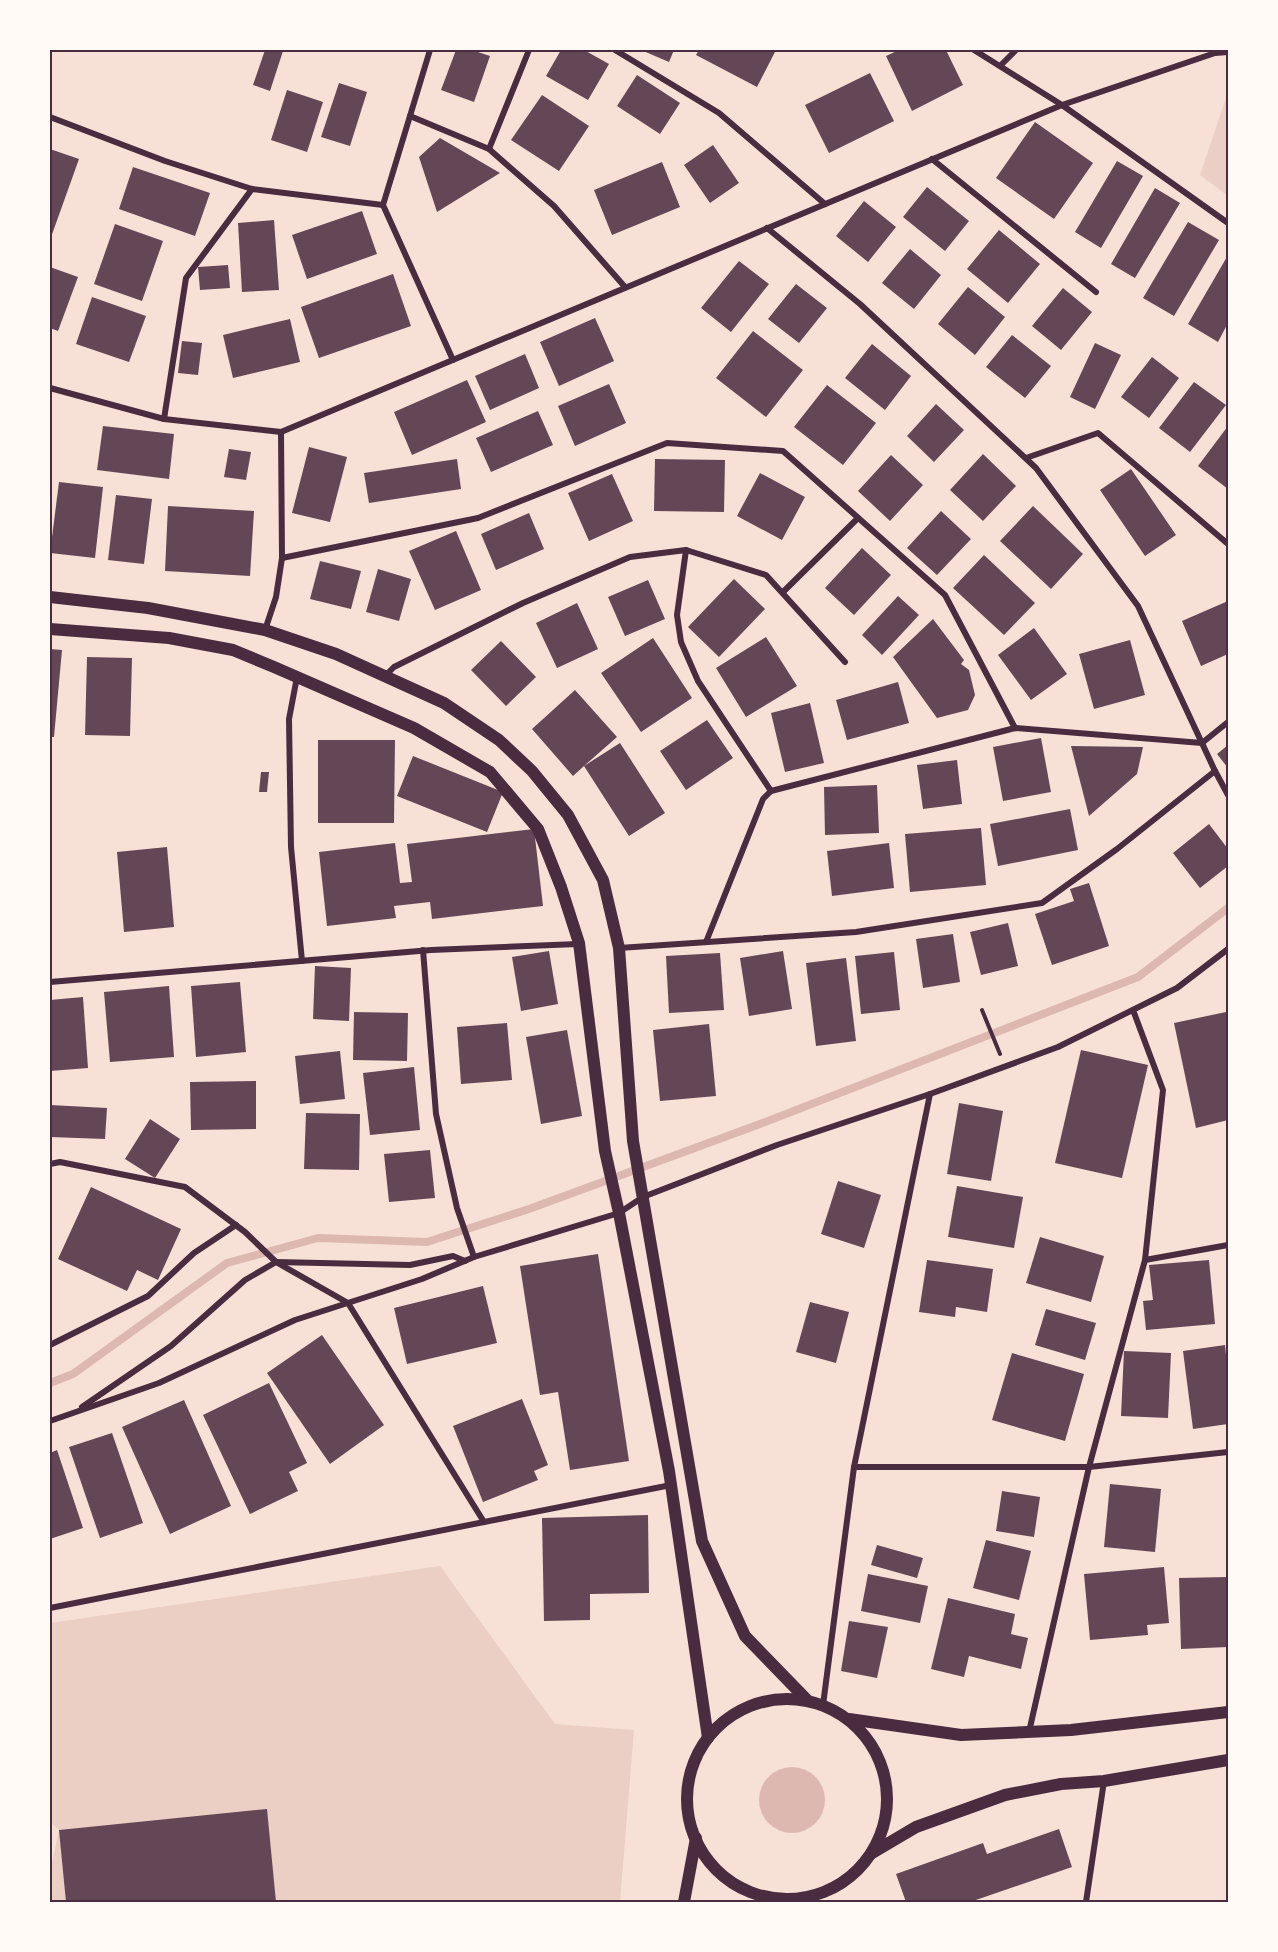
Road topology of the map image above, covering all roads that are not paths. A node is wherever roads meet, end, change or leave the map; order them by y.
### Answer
1 (430, 50) edge
2 (529, 50) edge
3 (615, 50) edge
4 (974, 50) edge
5 (1016, 50) edge
6 (1214, 51) edge
7 (1228, 52) edge
8 (1001, 65) junction
9 (1062, 105) junction
10 (410, 116) junction
11 (50, 117) edge
12 (489, 149) junction
13 (932, 159) junction
14 (252, 189) junction
15 (825, 204) junction
16 (382, 205) junction
17 (1228, 223) edge
18 (767, 228) junction
19 (625, 287) junction
20 (1096, 292) dead end
21 (453, 360) junction
22 (50, 388) edge
23 (164, 419) junction
24 (281, 432) junction
25 (1026, 459) junction
26 (858, 518) junction
27 (1228, 544) edge
28 (686, 550) junction
29 (282, 558) junction
30 (783, 592) junction
31 (50, 597) edge
32 (50, 628) edge
33 (265, 630) junction
34 (845, 662) dead end
35 (297, 676) junction
36 (385, 676) junction
37 (1228, 722) edge
38 (1015, 728) junction
39 (1202, 743) junction
40 (1215, 771) junction
41 (771, 791) junction
42 (1228, 795) edge
43 (706, 942) junction
44 (579, 944) junction
45 (619, 948) junction
46 (1228, 949) edge
47 (423, 951) junction
48 (302, 960) junction
49 (50, 982) edge
50 (1133, 1010) junction
51 (930, 1094) junction
52 (50, 1164) edge
53 (643, 1197) junction
54 (619, 1213) junction
55 (236, 1225) junction
56 (1228, 1245) edge
57 (473, 1255) junction
58 (274, 1260) junction
59 (1145, 1260) junction
60 (465, 1261) junction
61 (348, 1303) junction
62 (50, 1345) edge
63 (74, 1412) junction
64 (50, 1420) edge
65 (1228, 1452) edge
66 (854, 1467) junction
67 (1089, 1467) junction
68 (671, 1485) junction
69 (484, 1522) junction
70 (50, 1608) edge
71 (808, 1701) junction
72 (823, 1705) junction
73 (1228, 1712) edge
74 (849, 1719) junction
75 (1029, 1732) junction
76 (708, 1738) junction
77 (1228, 1760) edge
78 (1104, 1781) junction
79 (696, 1838) junction
80 (871, 1854) junction
81 (786, 1901) edge
82 (684, 1902) edge
83 (1086, 1902) edge

1 - 10 street
2 - 12 street
3 - 15 street
4 - 8 street
5 - 8 street
6 - 7 street
6 - 9 street
8 - 9 street
9 - 13 street
9 - 17 street
10 - 12 street
10 - 16 street
11 - 14 street
12 - 19 street
13 - 15 street
13 - 20 street
14 - 16 street
14 - 23 street
15 - 18 street
16 - 21 street
18 - 19 street
18 - 25 street
19 - 21 street
21 - 24 street
22 - 23 street
23 - 24 street
24 - 29 street
25 - 27 street
25 - 39 street
26 - 29 street
26 - 30 street
26 - 38 street
28 - 30 street
28 - 36 street
28 - 41 street
29 - 33 street
30 - 34 street
31 - 33 main road
32 - 35 main road
33 - 36 main road
35 - 44 main road
35 - 48 street
36 - 45 main road
37 - 39 street
38 - 39 street
38 - 41 street
39 - 40 street
40 - 42 street
40 - 43 street
41 - 43 street
43 - 45 street
44 - 47 street
44 - 54 main road
45 - 53 main road
46 - 50 street
47 - 48 street
47 - 57 street
48 - 49 street
50 - 51 street
50 - 59 street
51 - 53 street
51 - 66 street
52 - 55 street
53 - 54 street
53 - 71 main road
54 - 57 street
54 - 68 main road
55 - 58 street
55 - 62 street
56 - 59 street
57 - 60 street
58 - 60 street
58 - 61 street
58 - 63 street
59 - 67 street
60 - 61 street
61 - 63 street
61 - 69 street
63 - 64 street
65 - 67 street
66 - 67 street
66 - 72 street
67 - 75 street
68 - 69 street
68 - 76 main road
69 - 70 street
71 - 72 main road
71 - 76 main road
72 - 74 main road
73 - 75 main road
74 - 75 main road
74 - 80 main road
76 - 79 main road
77 - 78 main road
78 - 80 main road
78 - 83 street
79 - 81 main road
79 - 82 main road
80 - 81 main road

